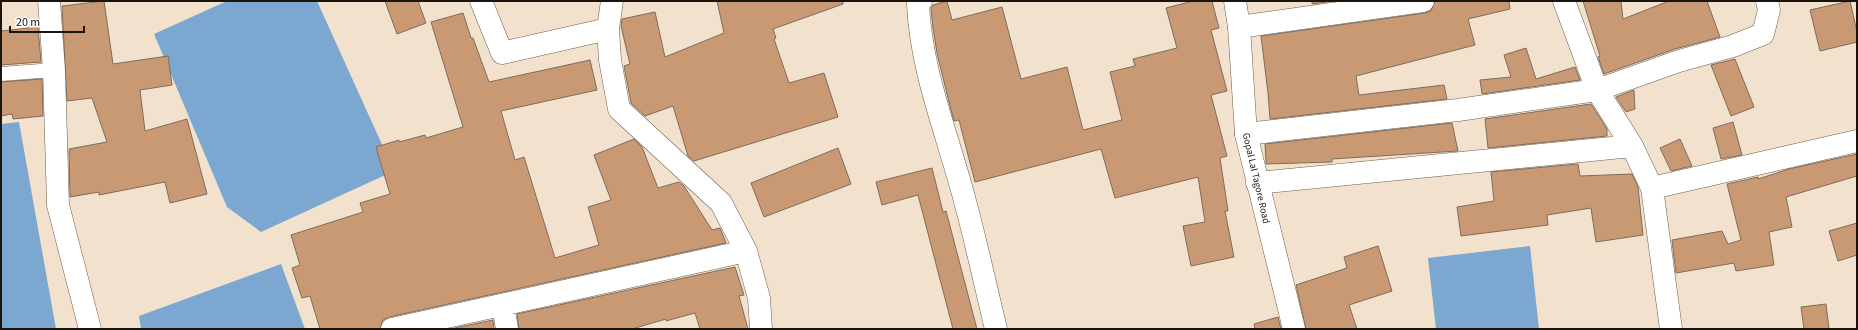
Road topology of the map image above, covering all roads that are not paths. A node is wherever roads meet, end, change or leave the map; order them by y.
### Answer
1 (49, 1) edge
2 (481, 1) edge
3 (612, 1) edge
4 (921, 1) edge
5 (1235, 1) edge
6 (1423, 1) edge
7 (1564, 1) edge
8 (1767, 1) edge
9 (1239, 27) junction
10 (608, 29) junction
11 (54, 70) junction
12 (1, 74) edge
13 (1597, 90) junction
14 (1246, 134) junction
15 (1857, 141) edge
16 (1632, 146) junction
17 (1257, 183) junction
18 (1652, 188) junction
19 (746, 251) junction
20 (503, 305) junction
21 (90, 329) edge
22 (392, 329) edge
23 (507, 329) edge
24 (761, 329) edge
25 (996, 329) edge
26 (1294, 329) edge
27 (1671, 329) edge

1 - 11 street
2 - 10 street
3 - 10 street
4 - 25 street
5 - 9 street, Gopal Lal Tagore Road
6 - 9 street
7 - 13 street
8 - 13 street
9 - 14 street, Gopal Lal Tagore Road
10 - 19 street
11 - 12 lane
11 - 21 street
13 - 14 street
13 - 16 street
14 - 17 street, Gopal Lal Tagore Road
15 - 18 street
16 - 17 street
16 - 18 street
17 - 26 street, Gopal Lal Tagore Road
18 - 27 street
19 - 20 street
19 - 24 street
20 - 22 street
20 - 23 street

